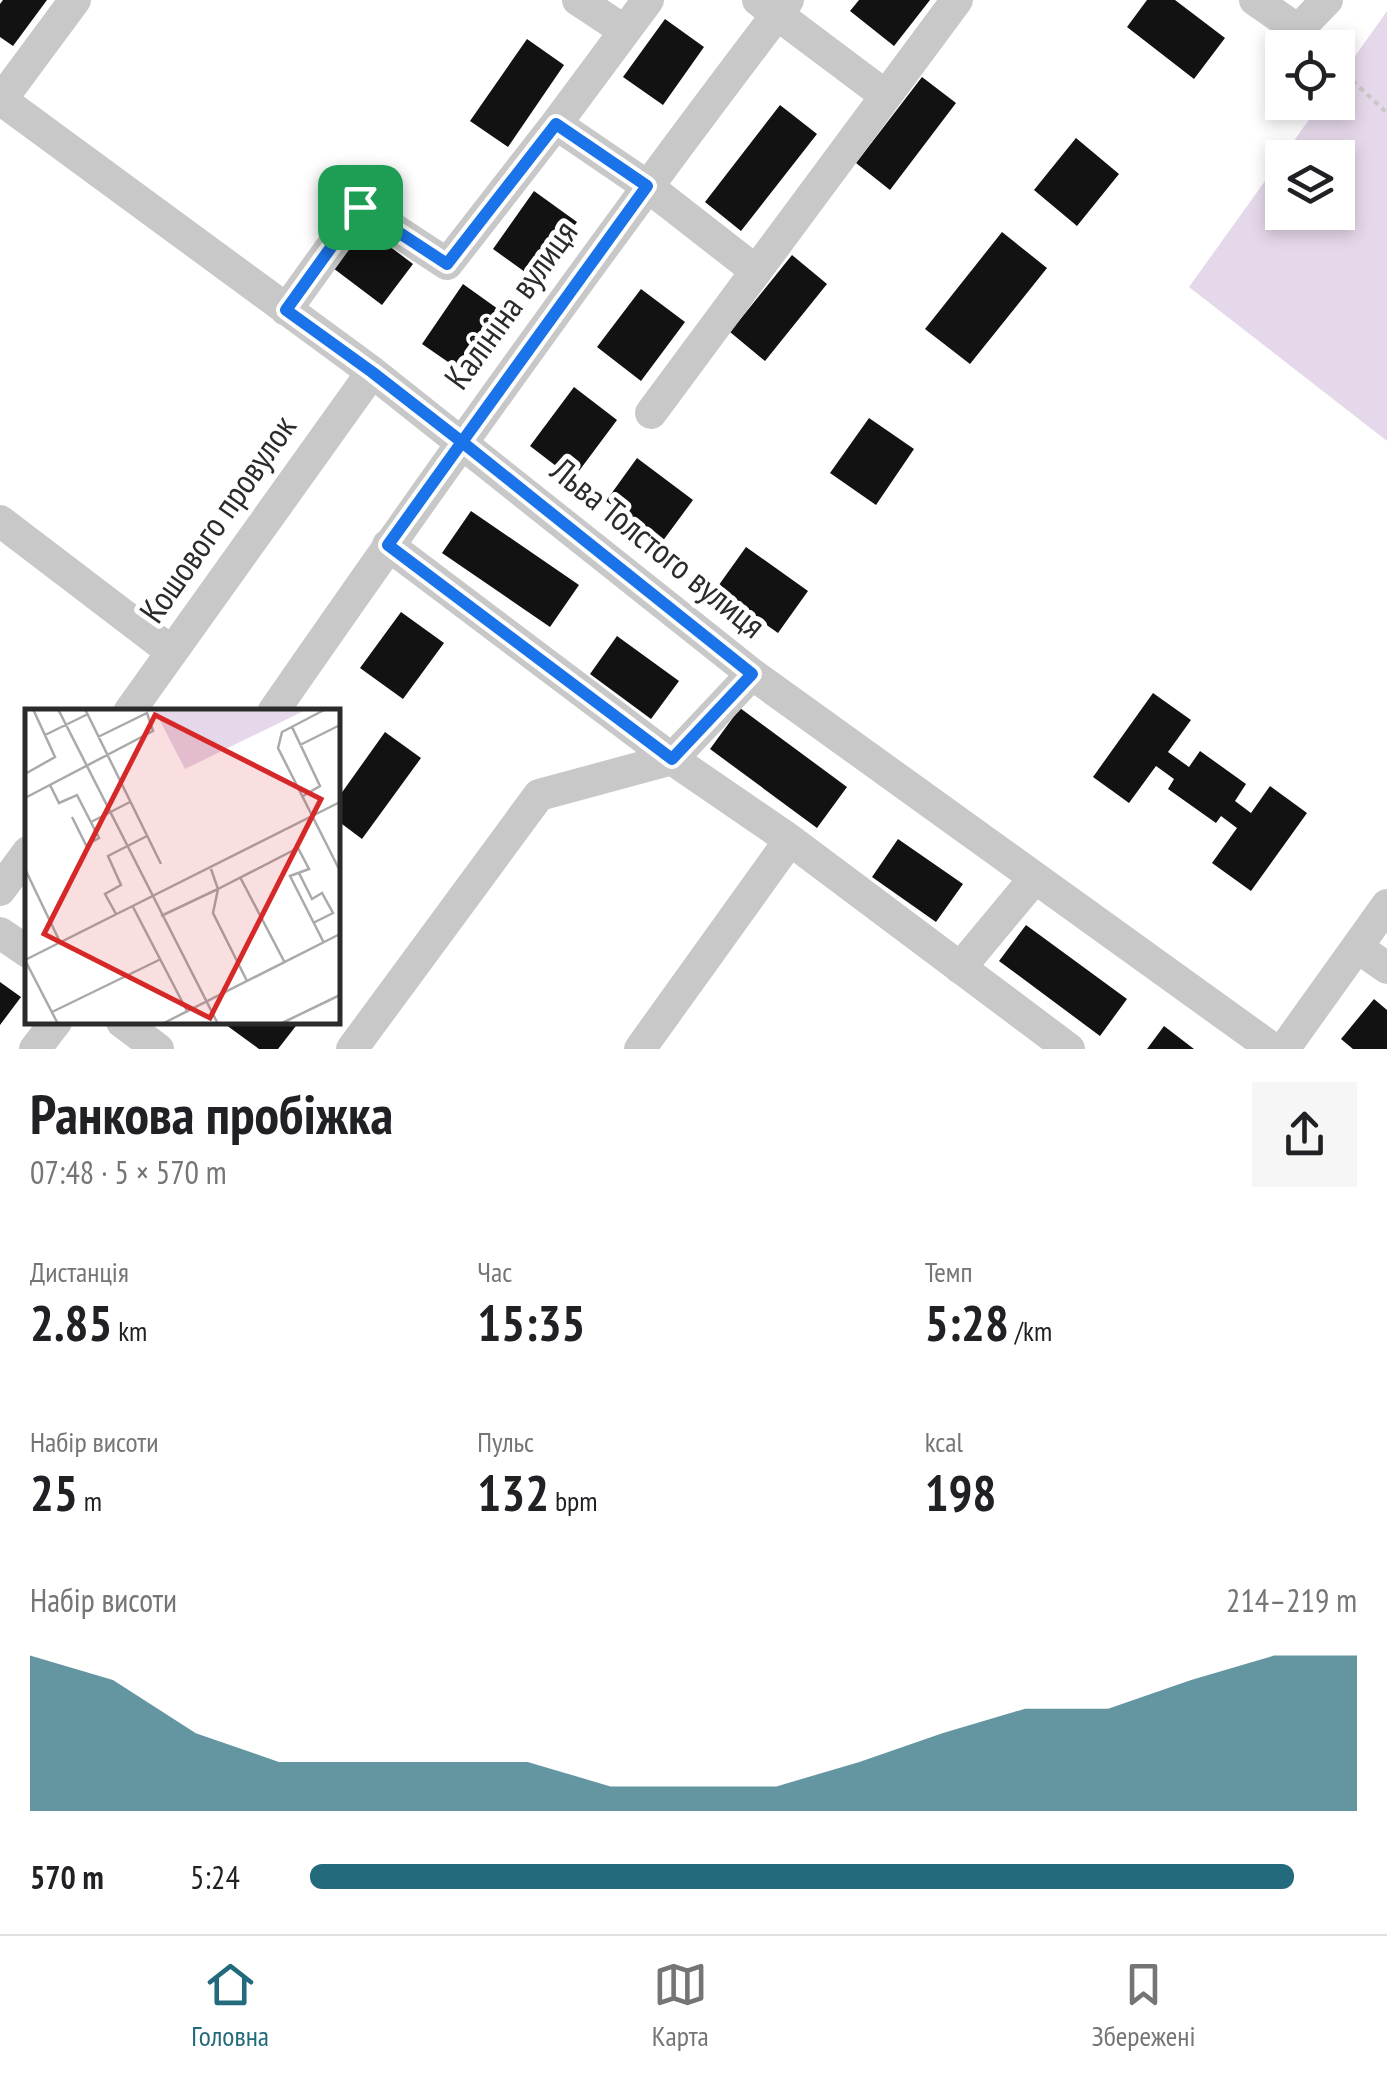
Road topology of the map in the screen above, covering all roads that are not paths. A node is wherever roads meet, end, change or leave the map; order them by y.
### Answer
1 (76, 0) edge
2 (578, 0) edge
3 (648, 0) edge
4 (958, 0) edge
5 (1255, 0) edge
6 (1327, 0) edge
7 (774, 4) edge
8 (625, 32) junction
9 (886, 96) junction
10 (1, 100) edge
11 (556, 124) junction
12 (647, 186) junction
13 (756, 271) junction
14 (286, 310) junction
15 (372, 372) junction
16 (651, 413) dead end
17 (462, 442) junction
18 (0, 521) edge
19 (388, 545) junction
20 (172, 652) junction
21 (752, 674) junction
22 (131, 709) edge
23 (275, 709) edge
24 (672, 759) junction
25 (790, 840) junction
26 (25, 856) edge
27 (1034, 879) junction
28 (0, 890) edge
29 (1387, 905) edge
30 (0, 933) edge
31 (1357, 947) junction
32 (25, 950) edge
33 (960, 968) junction
34 (1387, 968) edge
35 (54, 1024) edge
36 (125, 1024) edge
37 (35, 1049) edge
38 (158, 1049) edge
39 (352, 1049) edge
40 (640, 1049) edge
41 (1069, 1049) edge
42 (1274, 1049) edge
43 (1284, 1049) edge

1 - 10 street
2 - 8 street
3 - 8 street
4 - 9 street
5 - 6 street
7 - 9 street
7 - 12 street, Калініна вулиця
8 - 11 street
9 - 13 street
10 - 14 street, Льва Толстого вулиця
11 - 12 street
11 - 14 street
12 - 13 street
12 - 17 street, Калініна вулиця
13 - 16 street
14 - 15 street, Льва Толстого вулиця
15 - 17 street, Льва Толстого вулиця
15 - 20 street, Кошового провулок
17 - 19 street, Калініна вулиця
17 - 21 street, Льва Толстого вулиця
18 - 20 street
19 - 23 street, Калініна вулиця
19 - 24 street
20 - 22 street, Кошового провулок
21 - 24 street
21 - 27 street, Льва Толстого вулиця
24 - 25 street
24 - 39 street
25 - 33 street
25 - 40 street
26 - 28 street
27 - 33 street
27 - 42 street, Льва Толстого вулиця
29 - 31 street
30 - 32 street
31 - 34 street
31 - 43 street
33 - 41 street
35 - 37 street
36 - 38 street

